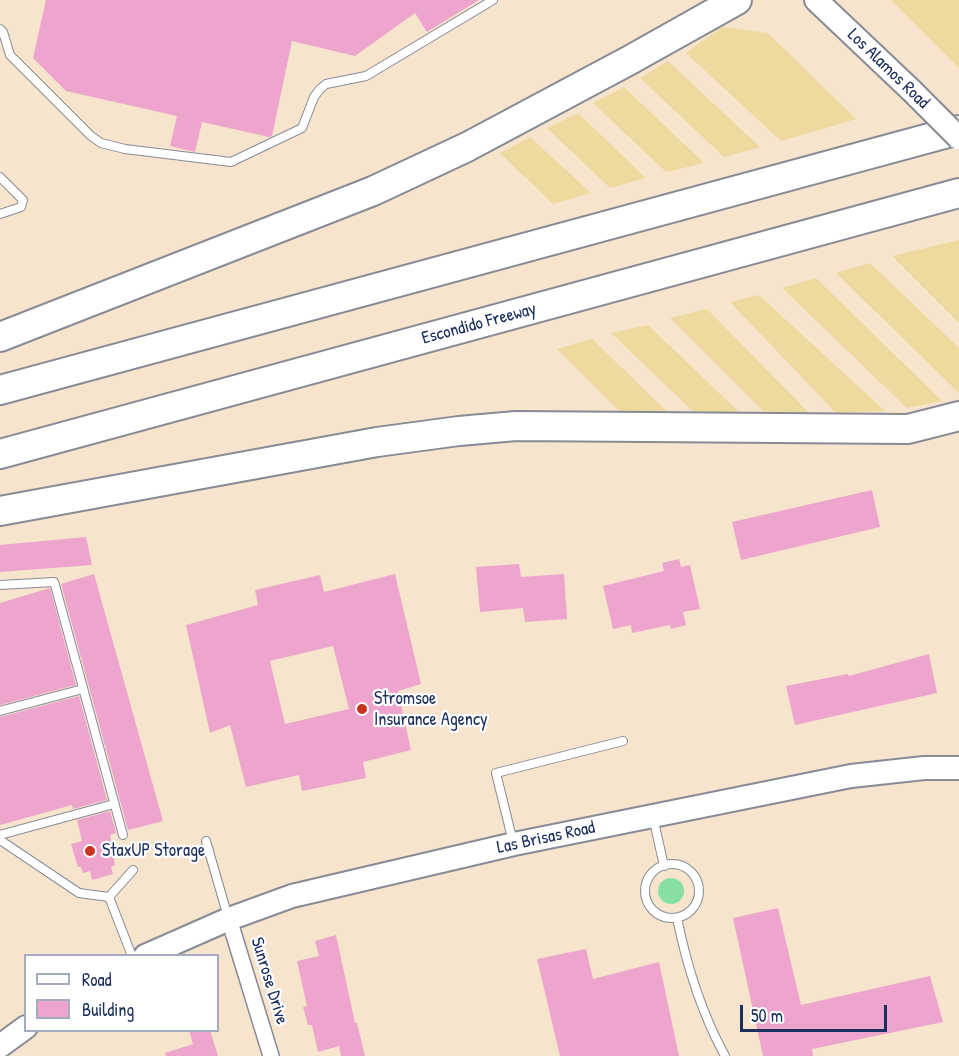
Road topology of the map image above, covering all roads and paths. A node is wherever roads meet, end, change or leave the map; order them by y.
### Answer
1 (494, 0) edge
2 (737, 0) edge
3 (816, 0) edge
4 (0, 29) edge
5 (959, 130) edge
6 (959, 138) edge
7 (0, 177) edge
8 (959, 193) edge
9 (0, 214) edge
10 (0, 338) edge
11 (0, 390) edge
12 (959, 416) edge
13 (0, 454) edge
14 (0, 511) edge
15 (0, 585) edge
16 (83, 689) junction
17 (0, 711) edge
18 (623, 741) dead end
19 (959, 768) edge
20 (114, 804) junction
21 (652, 816) junction
22 (0, 835) edge
23 (123, 836) dead end
24 (0, 840) edge
25 (206, 841) dead end
26 (514, 844) junction
27 (664, 866) junction
28 (133, 870) dead end
29 (109, 897) junction
30 (229, 918) junction
31 (677, 918) junction
32 (131, 954) edge
33 (149, 954) edge
34 (24, 1028) edge
35 (0, 1046) edge
36 (271, 1056) edge
37 (725, 1056) edge

1 - 4 lane
2 - 10 highway
3 - 6 street, Los Alamos Road, bridge
5 - 11 highway
7 - 9 lane
8 - 13 highway, Escondido Freeway
12 - 14 highway
15 - 16 lane
16 - 17 lane
16 - 20 lane
18 - 26 lane
19 - 21 street, Las Brisas Road
20 - 22 lane
20 - 23 lane
21 - 26 street, Las Brisas Road
21 - 27 lane
24 - 29 lane
25 - 30 lane
26 - 30 street, Las Brisas Road
27 - 31 lane
27 - 31 lane
28 - 29 lane
29 - 32 lane
30 - 33 street, Las Brisas Road
30 - 36 street, Sunrose Drive
31 - 37 lane
34 - 35 street

